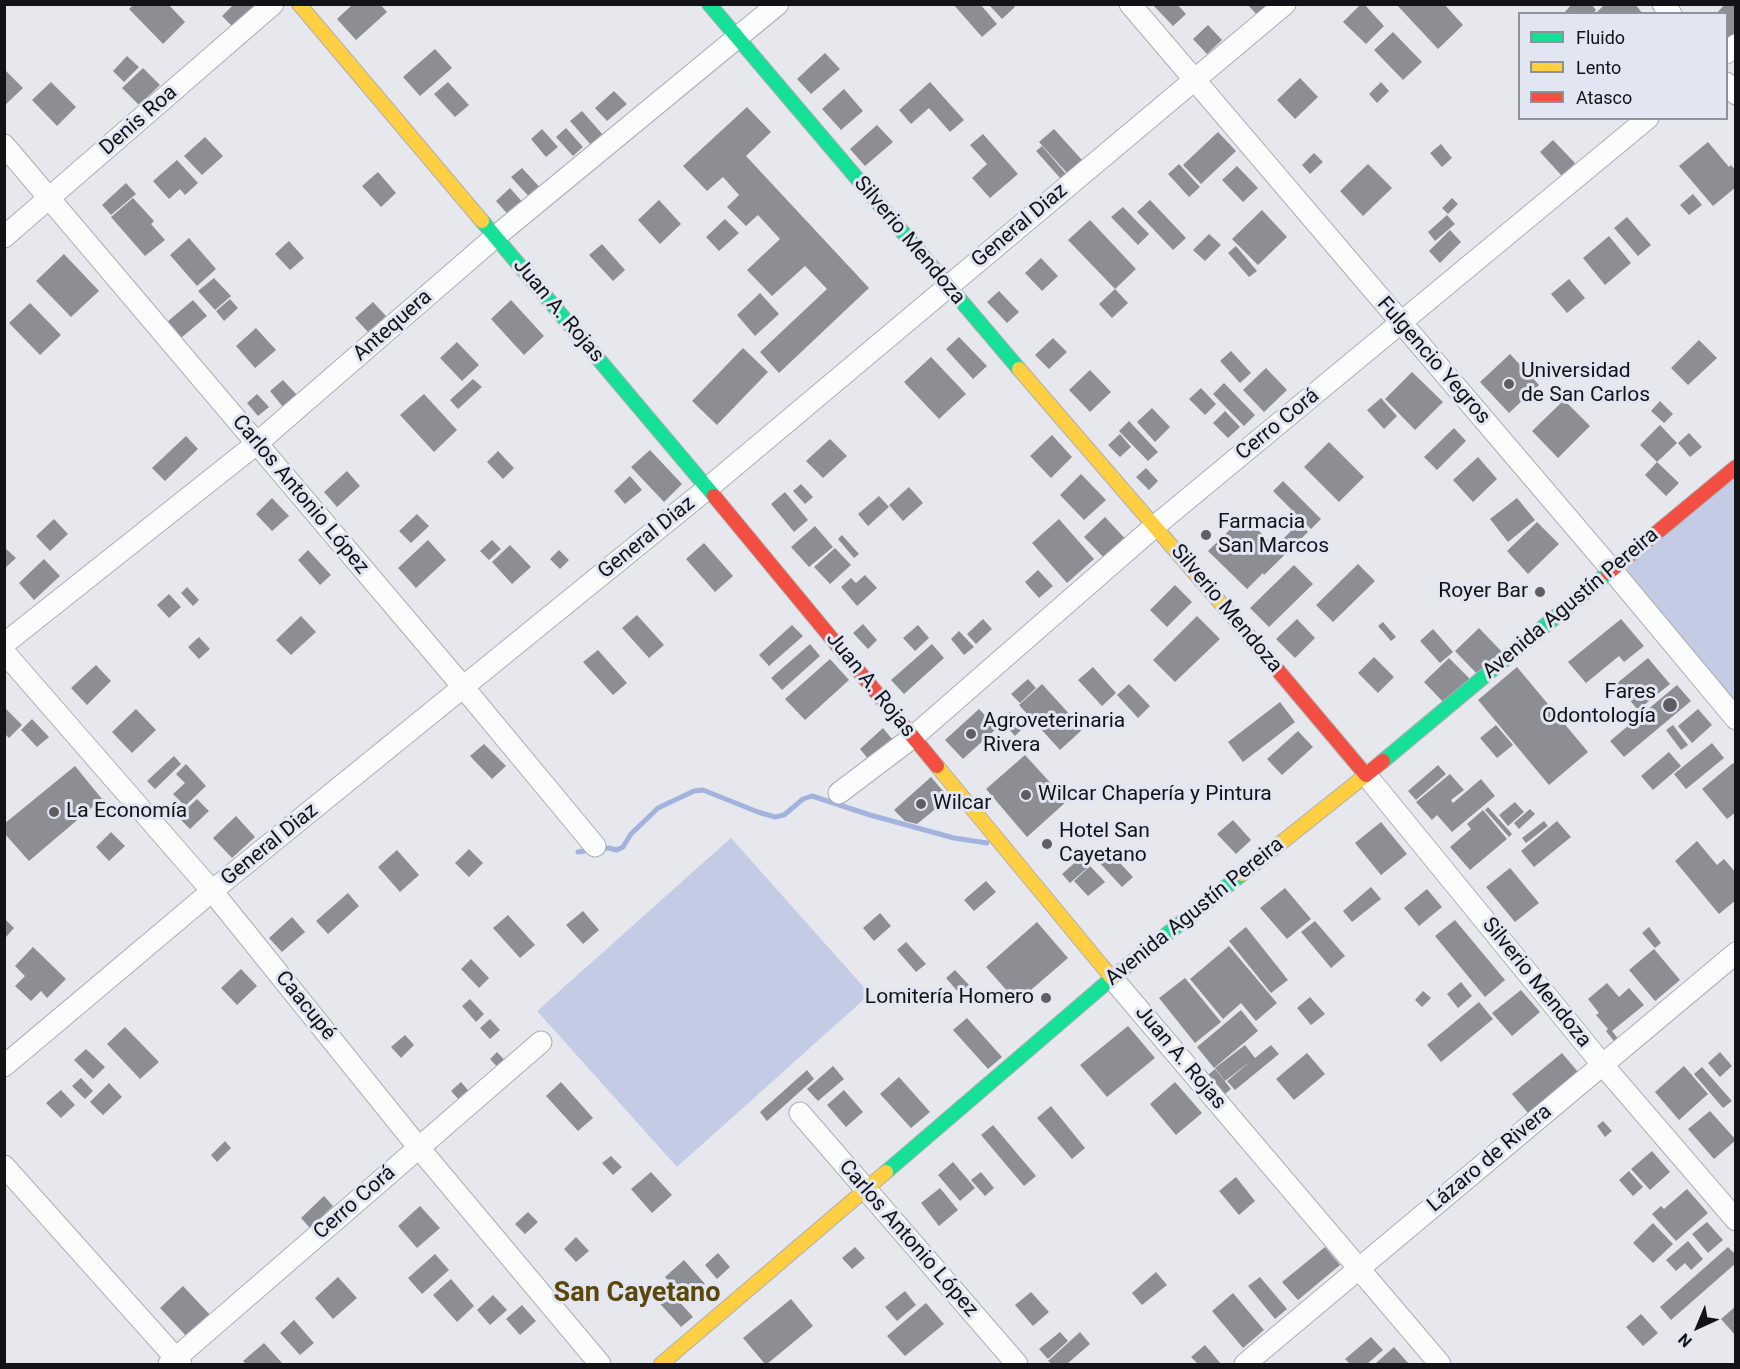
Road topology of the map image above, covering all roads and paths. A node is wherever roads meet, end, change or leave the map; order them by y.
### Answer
1 (273, 4) edge
2 (299, 4) edge
3 (709, 4) edge
4 (777, 4) edge
5 (1130, 4) edge
6 (1285, 4) edge
7 (737, 38) junction
8 (1193, 80) junction
9 (1646, 120) edge
10 (4, 145) edge
11 (50, 197) junction
12 (4, 237) edge
13 (495, 237) junction
14 (948, 287) junction
15 (1402, 324) junction
16 (256, 444) junction
17 (1736, 467) edge
18 (708, 488) junction
19 (1155, 526) junction
20 (1612, 570) junction
21 (4, 644) edge
22 (4, 652) edge
23 (464, 688) junction
24 (1736, 719) edge
25 (912, 737) junction
26 (1366, 775) junction
27 (839, 793) dead end
28 (595, 846) dead end
29 (212, 891) junction
30 (1736, 953) edge
31 (1112, 978) junction
32 (541, 1042) dead end
33 (1602, 1064) junction
34 (4, 1066) edge
35 (800, 1113) dead end
36 (419, 1148) junction
37 (4, 1166) edge
38 (865, 1189) junction
39 (1736, 1220) edge
40 (1359, 1269) junction
41 (175, 1363) edge
42 (600, 1365) edge
43 (661, 1365) edge
44 (1017, 1365) edge
45 (1245, 1365) edge
46 (1440, 1365) edge

1 - 11 street, Denis Roa
2 - 13 main road, Juan A. Rojas
3 - 7 main road, Silverio Mendoza
4 - 7 street, Antequera
5 - 8 street, Fulgencio Yegros
6 - 8 street, General Diaz
7 - 13 street, Antequera
7 - 14 main road, Silverio Mendoza
8 - 14 street, General Diaz
8 - 15 street, Fulgencio Yegros
9 - 15 street, Cerro Corá
10 - 11 street, Carlos Antonio López
11 - 12 street, Denis Roa
11 - 16 street, Carlos Antonio López
13 - 16 street, Antequera
13 - 18 main road, Juan A. Rojas
14 - 18 street, General Diaz
14 - 19 main road, Silverio Mendoza
15 - 19 street, Cerro Corá
15 - 20 street, Fulgencio Yegros
16 - 21 street, Antequera
16 - 23 street, Carlos Antonio López
17 - 20 main road, Avenida Agustín Pereira
18 - 23 street, General Diaz
18 - 25 main road, Juan A. Rojas
19 - 25 street, Cerro Corá
19 - 26 main road, Silverio Mendoza
20 - 24 street, Fulgencio Yegros
20 - 26 main road, Avenida Agustín Pereira
22 - 29 street, Caacupé
23 - 28 street, Carlos Antonio López
23 - 29 street, General Diaz
25 - 27 street, Cerro Corá
25 - 31 main road, Juan A. Rojas
26 - 31 main road, Avenida Agustín Pereira
26 - 33 street, Silverio Mendoza
29 - 34 street, General Diaz
29 - 36 street, Caacupé
30 - 33 street, Lázaro de Rivera
31 - 38 main road, Avenida Agustín Pereira
31 - 40 street, Juan A. Rojas
32 - 36 street, Cerro Corá
33 - 39 street, Silverio Mendoza
33 - 40 street, Lázaro de Rivera
35 - 38 street, Carlos Antonio López
36 - 41 street, Cerro Corá
36 - 42 street, Caacupé
37 - 41 street
38 - 43 main road, Avenida Agustín Pereira
38 - 44 street, Carlos Antonio López
40 - 45 street, Lázaro de Rivera
40 - 46 street, Juan A. Rojas

